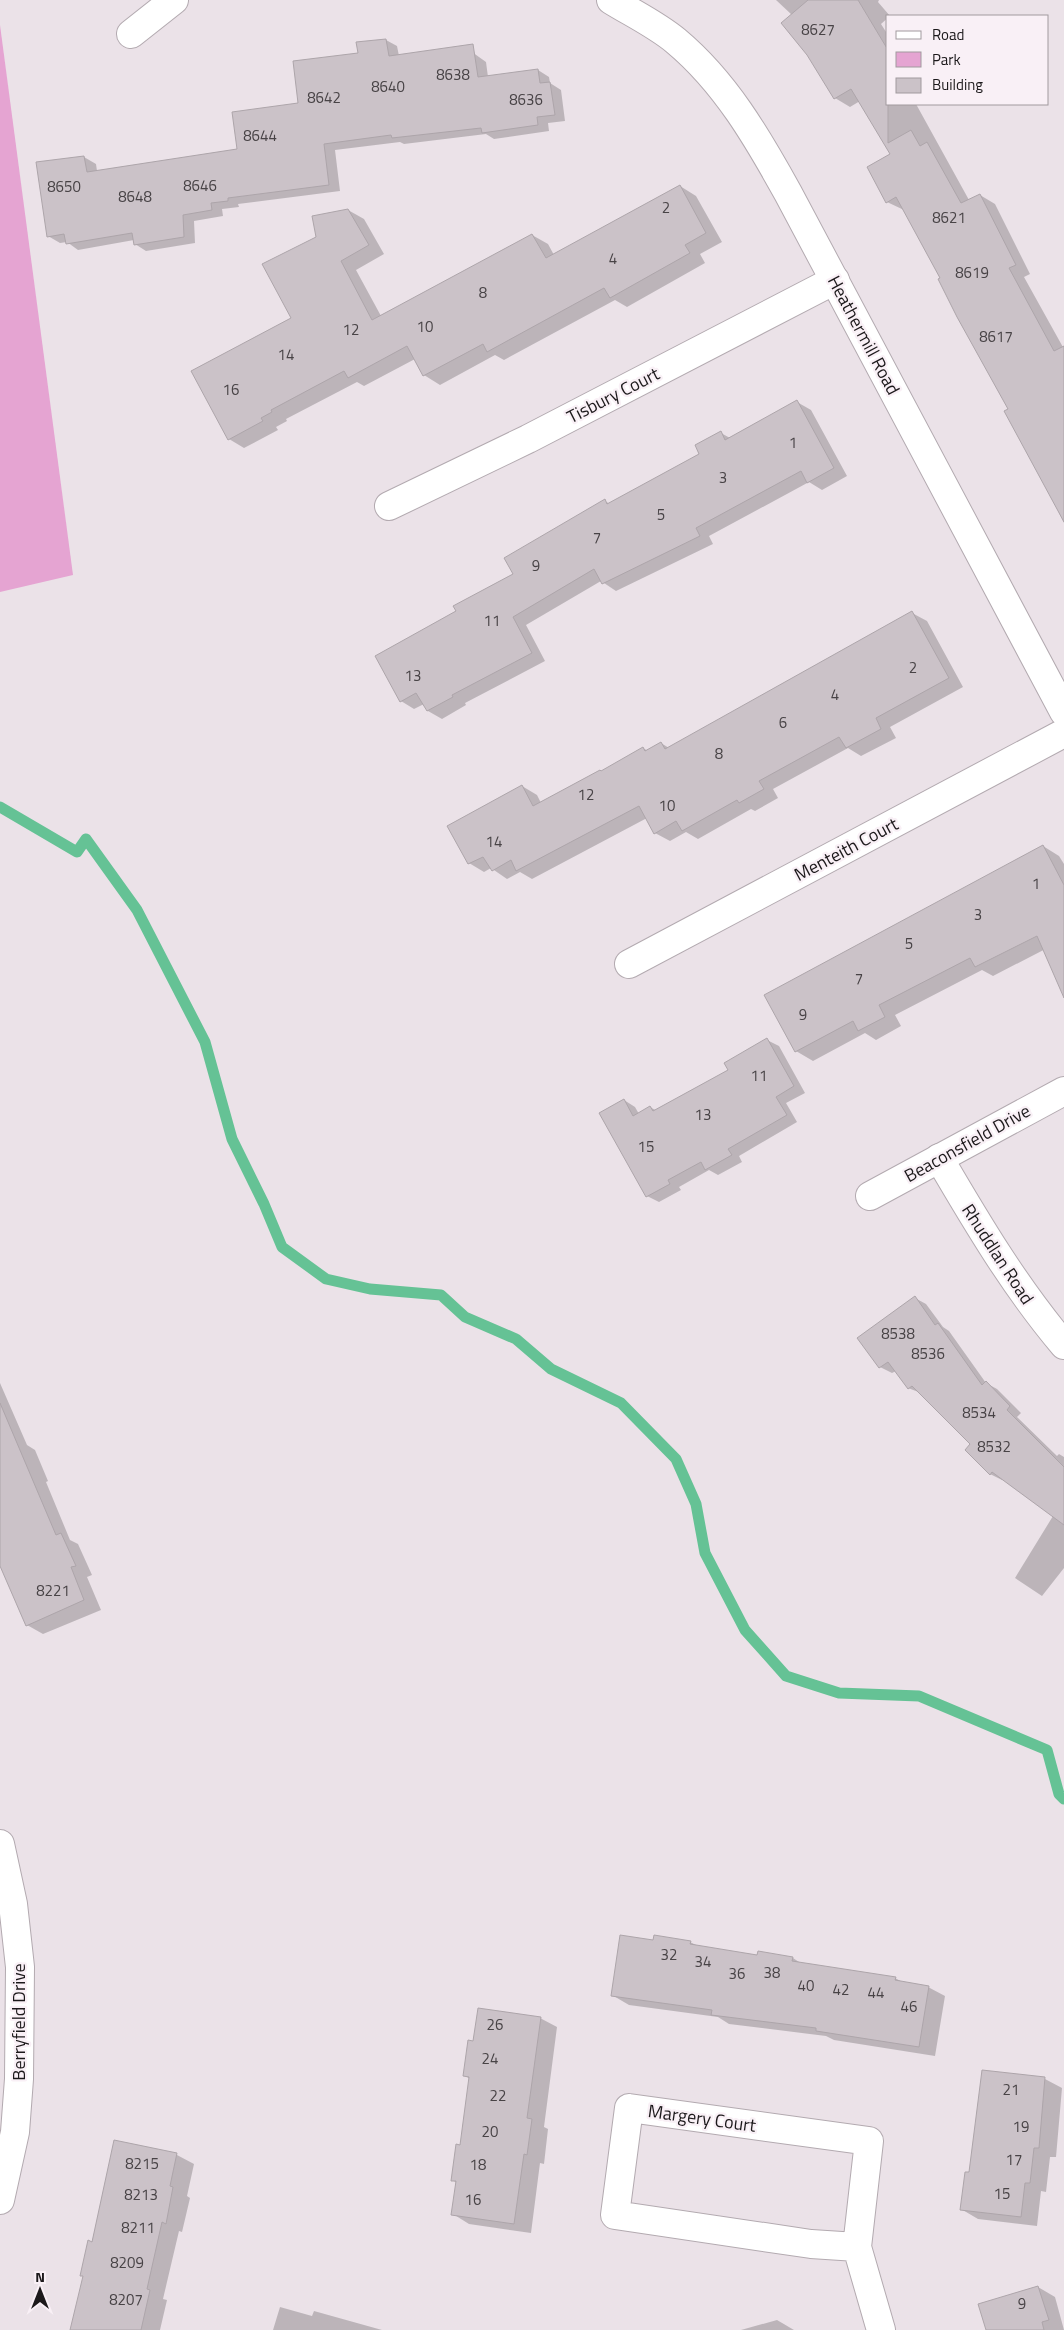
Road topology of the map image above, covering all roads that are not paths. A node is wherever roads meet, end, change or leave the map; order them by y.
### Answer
1 (174, 0) edge
2 (611, 0) edge
3 (131, 34) dead end
4 (835, 280) junction
5 (389, 506) dead end
6 (1064, 712) edge
7 (1064, 733) edge
8 (629, 964) dead end
9 (1064, 1091) edge
10 (940, 1158) junction
11 (870, 1196) dead end
12 (1064, 1344) edge
13 (0, 1844) edge
14 (0, 2200) edge
15 (857, 2247) junction
16 (881, 2330) edge

1 - 3 street
2 - 4 street, Heathermill Road
4 - 5 street, Tisbury Court
4 - 6 street, Heathermill Road
7 - 8 street, Menteith Court
9 - 10 street, Beaconsfield Drive
10 - 11 street, Beaconsfield Drive
10 - 12 street, Rhuddlan Road
13 - 14 street, Berryfield Drive
15 - 15 street, Margery Court
15 - 16 street, Margery Court

